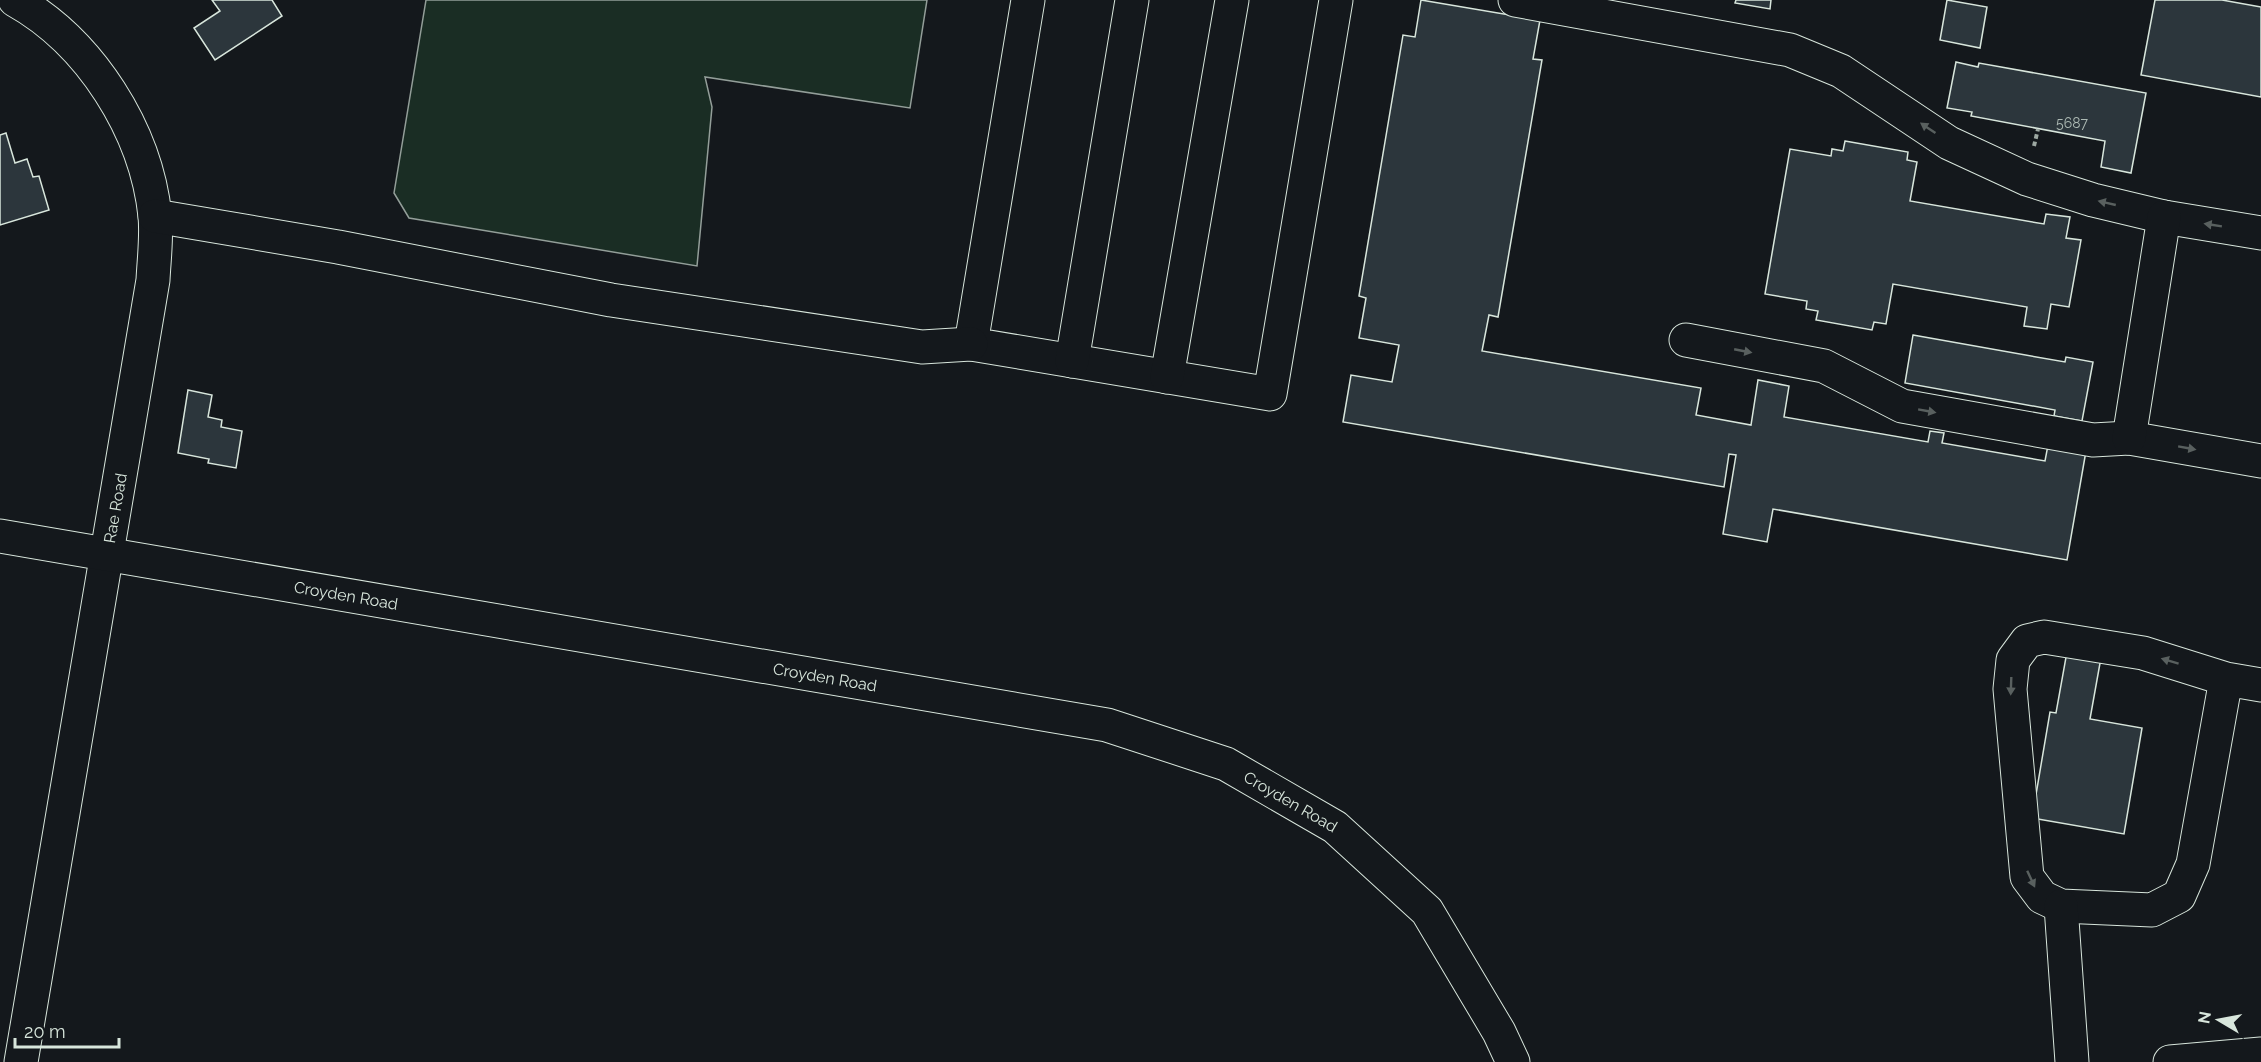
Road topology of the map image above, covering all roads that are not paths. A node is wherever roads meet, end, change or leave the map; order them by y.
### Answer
1 (15, 0) edge
2 (1028, 0) edge
3 (1132, 0) edge
4 (1232, 0) edge
5 (1336, 0) edge
6 (1515, 0) edge
7 (155, 216) junction
8 (2164, 217) junction
9 (2261, 233) edge
10 (1686, 340) dead end
11 (970, 344) junction
12 (1072, 361) junction
13 (1167, 377) junction
14 (2129, 438) junction
15 (2261, 461) edge
16 (0, 536) edge
17 (107, 555) junction
18 (2226, 679) junction
19 (2261, 685) edge
20 (2061, 906) junction
21 (2261, 1054) edge
22 (21, 1062) edge
23 (1513, 1062) edge
24 (2072, 1062) edge
25 (2170, 1062) edge

1 - 7 street, Rae Road
2 - 11 street
3 - 12 street
4 - 13 street
5 - 13 street
8 -> 6 street
7 - 11 street
7 - 17 street, Rae Road
9 -> 8 street
8 - 14 street
10 -> 14 street
11 - 12 street
12 - 13 street
14 -> 15 street
16 - 17 street, Croyden Road
17 - 22 street, Rae Road
17 - 23 street, Croyden Road
18 - 19 street
18 - 20 street
18 -> 20 street
20 - 24 street
21 - 25 street

